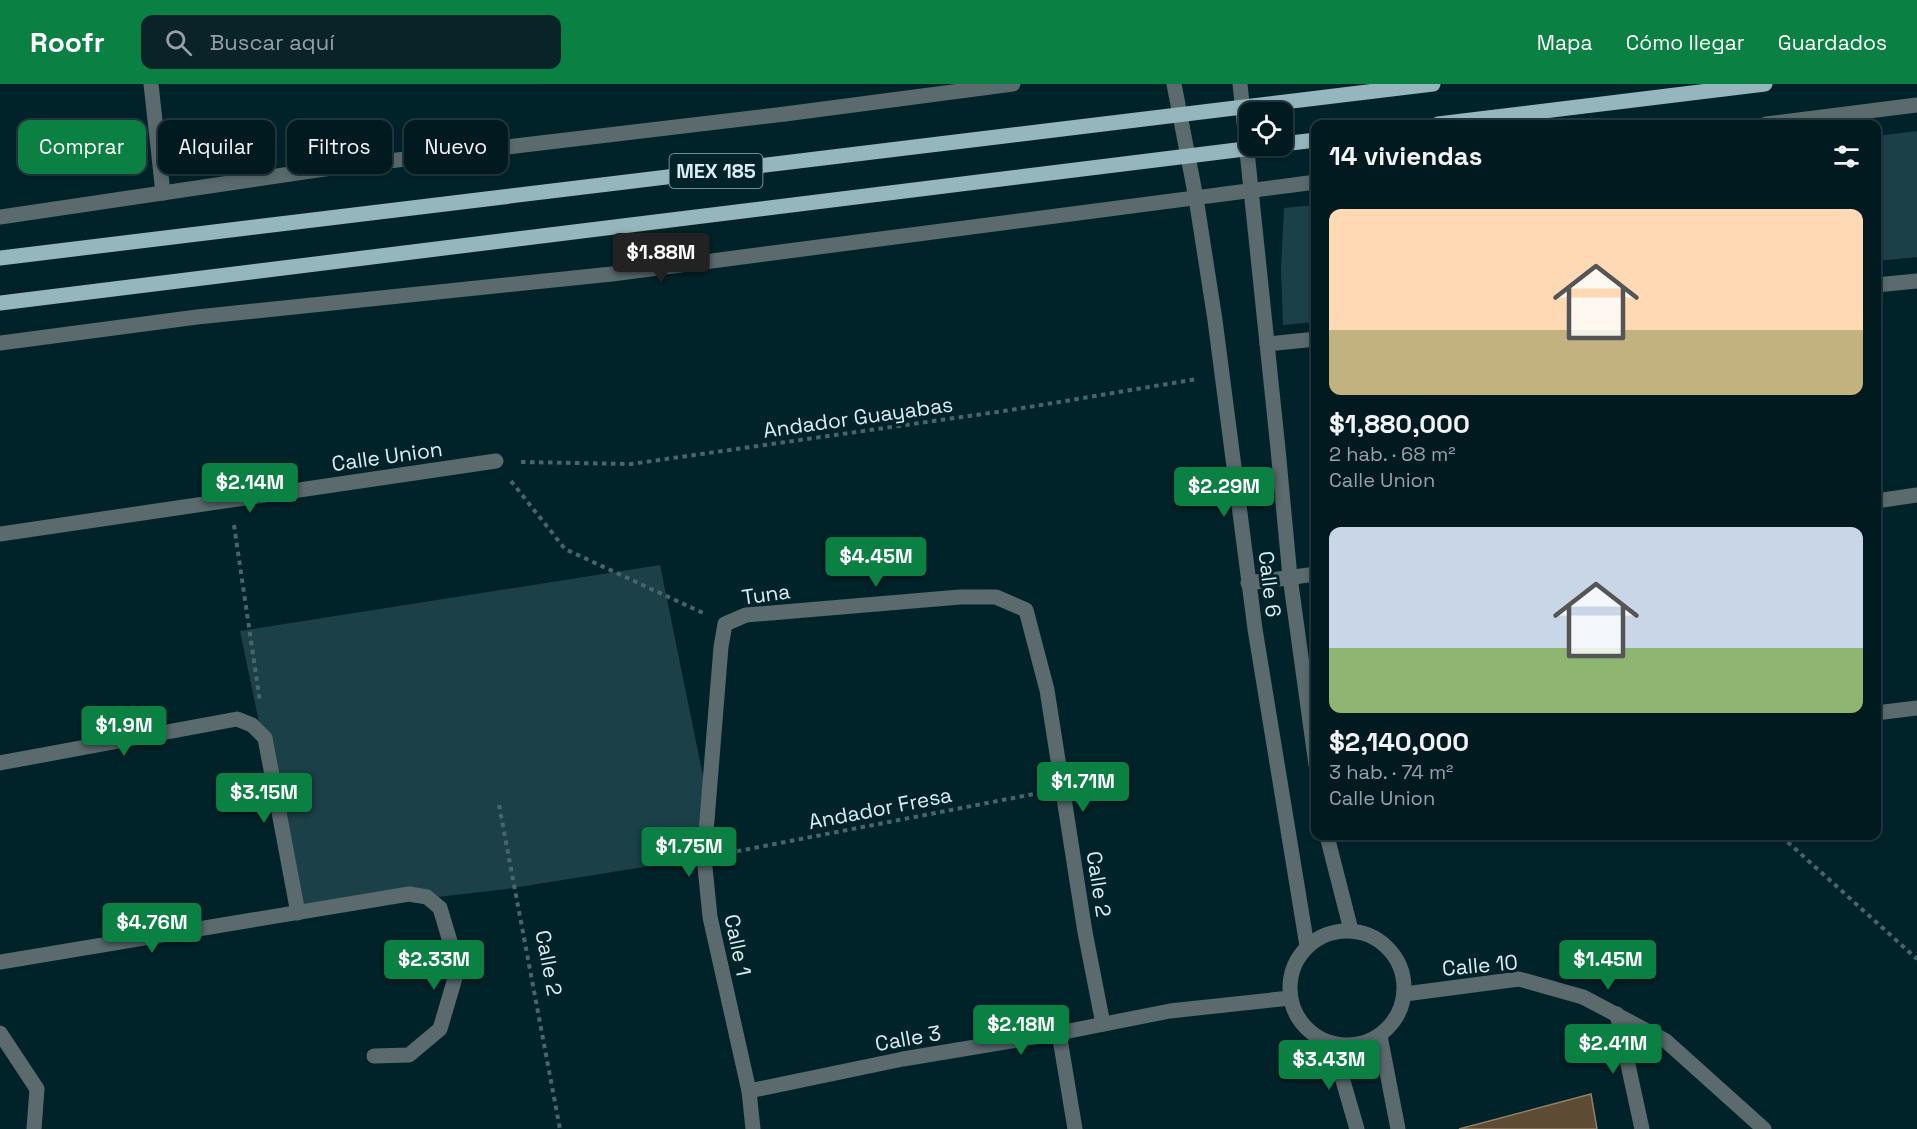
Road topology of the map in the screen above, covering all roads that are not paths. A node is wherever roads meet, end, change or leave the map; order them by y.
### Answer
1 (151, 84) edge
2 (1013, 84) edge
3 (1174, 84) edge
4 (1240, 84) edge
5 (1433, 84) edge
6 (1765, 84) edge
7 (1917, 105) edge
8 (1471, 120) edge
9 (1798, 120) edge
10 (1311, 141) edge
11 (1293, 143) edge
12 (1239, 150) edge
13 (1311, 183) edge
14 (1251, 190) junction
15 (164, 193) junction
16 (1196, 198) junction
17 (0, 217) edge
18 (0, 258) edge
19 (1917, 281) edge
20 (1881, 285) edge
21 (0, 303) edge
22 (1311, 340) edge
23 (0, 343) edge
24 (1267, 344) junction
25 (496, 461) road end
26 (1917, 495) edge
27 (1881, 500) edge
28 (0, 534) edge
29 (1311, 575) edge
30 (1290, 577) junction
31 (1248, 583) junction
32 (1026, 610) joint
33 (725, 624) joint
34 (1917, 708) edge
35 (1881, 712) edge
36 (1311, 729) edge
37 (0, 763) edge
38 (1328, 840) edge
39 (298, 913) junction
40 (1351, 930) junction
41 (1307, 946) junction
42 (0, 962) edge
43 (1405, 994) junction
44 (1290, 998) junction
45 (1617, 1014) junction
46 (1103, 1024) junction
47 (0, 1033) edge
48 (1059, 1033) junction
49 (1380, 1036) junction
50 (1332, 1043) junction
51 (375, 1056) dead end
52 (749, 1091) junction
53 (34, 1129) edge
54 (753, 1129) edge
55 (1075, 1129) edge
56 (1357, 1129) edge
57 (1398, 1129) edge
58 (1642, 1129) edge
59 (1764, 1129) edge

1 - 15 street
2 - 15 street
3 - 16 street, Calle 6
4 - 14 street, Calle 6
5 - 18 main road, MEX 185
6 - 8 main road
7 - 9 street
10 - 11 main road
12 - 21 main road, MEX 185
13 - 14 street
14 - 16 street
14 - 24 street, Calle 6
15 - 17 street
16 - 23 street
16 - 31 street, Calle 6
19 - 20 street
22 - 24 street
24 - 30 street, Calle 6
25 - 28 street, Calle Union
26 - 27 street
29 - 30 street
30 - 31 street
30 - 36 street, Calle 6
31 - 41 street, Calle 6
32 - 33 street, Tuna
32 - 46 street, Calle 2
33 - 52 street, Calle 1
34 - 35 street
37 - 39 street
38 - 40 street
39 - 42 street
39 - 51 street
40 - 41 street
40 - 43 street
41 - 44 street
43 - 45 street, Calle 10
43 - 49 street
44 - 46 street, Calle 3
44 - 50 street
45 - 58 street
45 - 59 street, Calle 10
46 - 48 street, Calle 3
47 - 53 street
48 - 52 street, Calle 3
48 - 55 street
49 - 50 street
49 - 57 street
50 - 56 street
52 - 54 street, Calle 1

